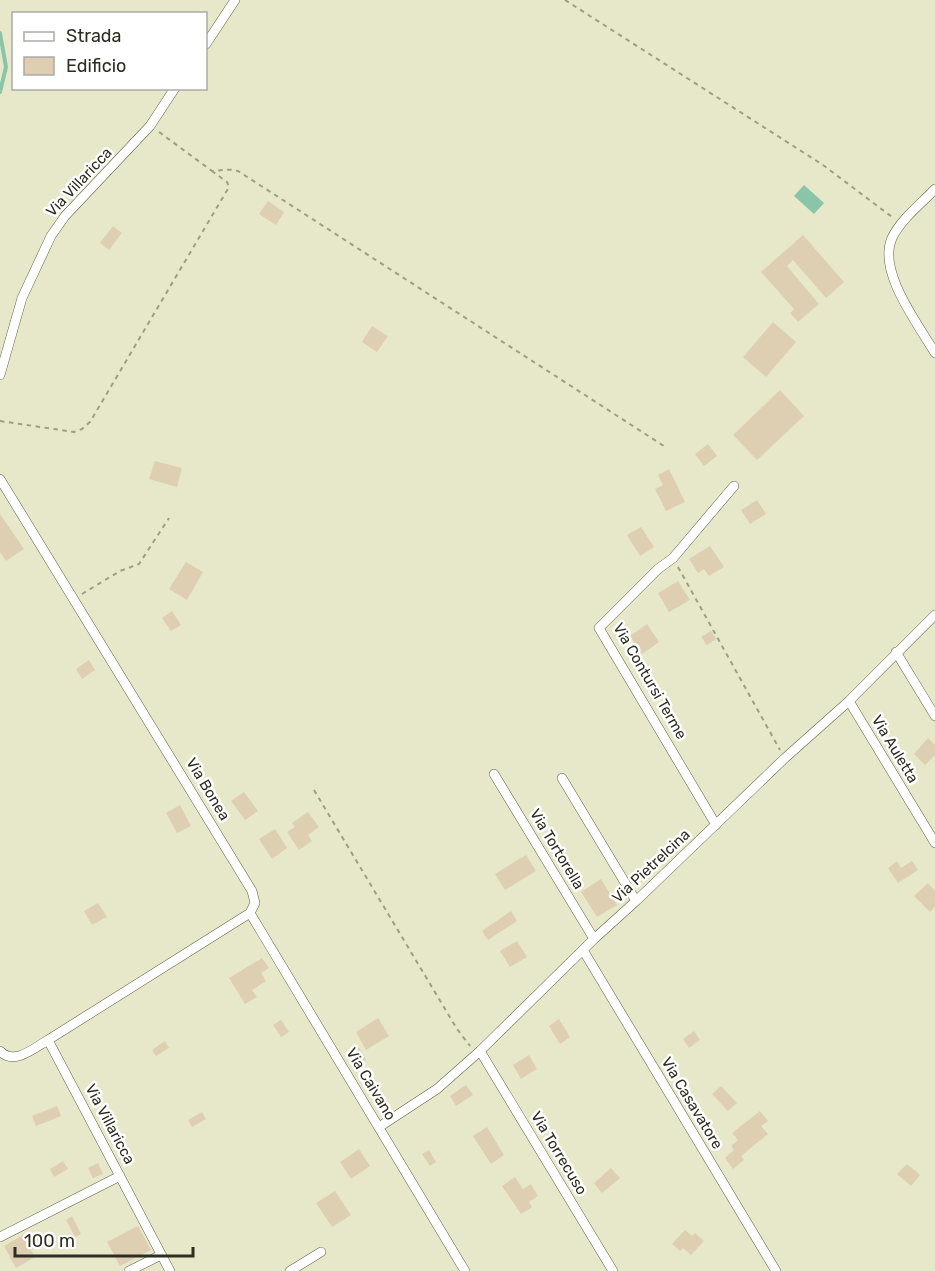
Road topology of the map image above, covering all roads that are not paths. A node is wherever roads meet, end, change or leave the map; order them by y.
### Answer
1 (235, 0) edge
2 (207, 42) edge
3 (174, 90) edge
4 (935, 189) edge
5 (935, 353) edge
6 (0, 375) edge
7 (0, 479) edge
8 (734, 486) dead end
9 (935, 615) edge
10 (896, 652) junction
11 (849, 701) junction
12 (935, 716) edge
13 (494, 774) dead end
14 (562, 778) dead end
15 (716, 825) junction
16 (935, 843) edge
17 (636, 901) junction
18 (250, 913) junction
19 (594, 939) junction
20 (583, 950) junction
21 (48, 1040) junction
22 (0, 1051) edge
23 (478, 1052) junction
24 (379, 1127) junction
25 (120, 1176) junction
26 (0, 1237) edge
27 (321, 1252) dead end
28 (161, 1255) junction
29 (129, 1271) edge
30 (170, 1271) edge
31 (290, 1271) edge
32 (465, 1271) edge
33 (613, 1271) edge
34 (776, 1271) edge

1 - 2 street
3 - 6 street, Via Villaricca
4 - 5 street
7 - 18 street, Via Bonea
8 - 15 street, Via Contursi Terme
9 - 10 street, Via Pietrelcina
10 - 11 street, Via Pietrelcina
10 - 12 street
11 - 15 street, Via Pietrelcina
11 - 16 street, Via Auletta
13 - 19 street, Via Tortorella
14 - 17 street
15 - 17 street, Via Pietrelcina
17 - 19 street, Via Pietrelcina
18 - 21 street
18 - 24 street, Via Caivano
19 - 20 street, Via Pietrelcina
20 - 23 street, Via Pietrelcina
20 - 34 street, Via Casavatore
21 - 22 street
21 - 25 street, Via Villaricca
23 - 24 street, Via Pietrelcina
23 - 33 street, Via Torrecuso
24 - 32 street, Via Caivano
25 - 26 street
25 - 28 street, Via Villaricca
27 - 31 street
28 - 29 street
28 - 30 street, Via Villaricca

